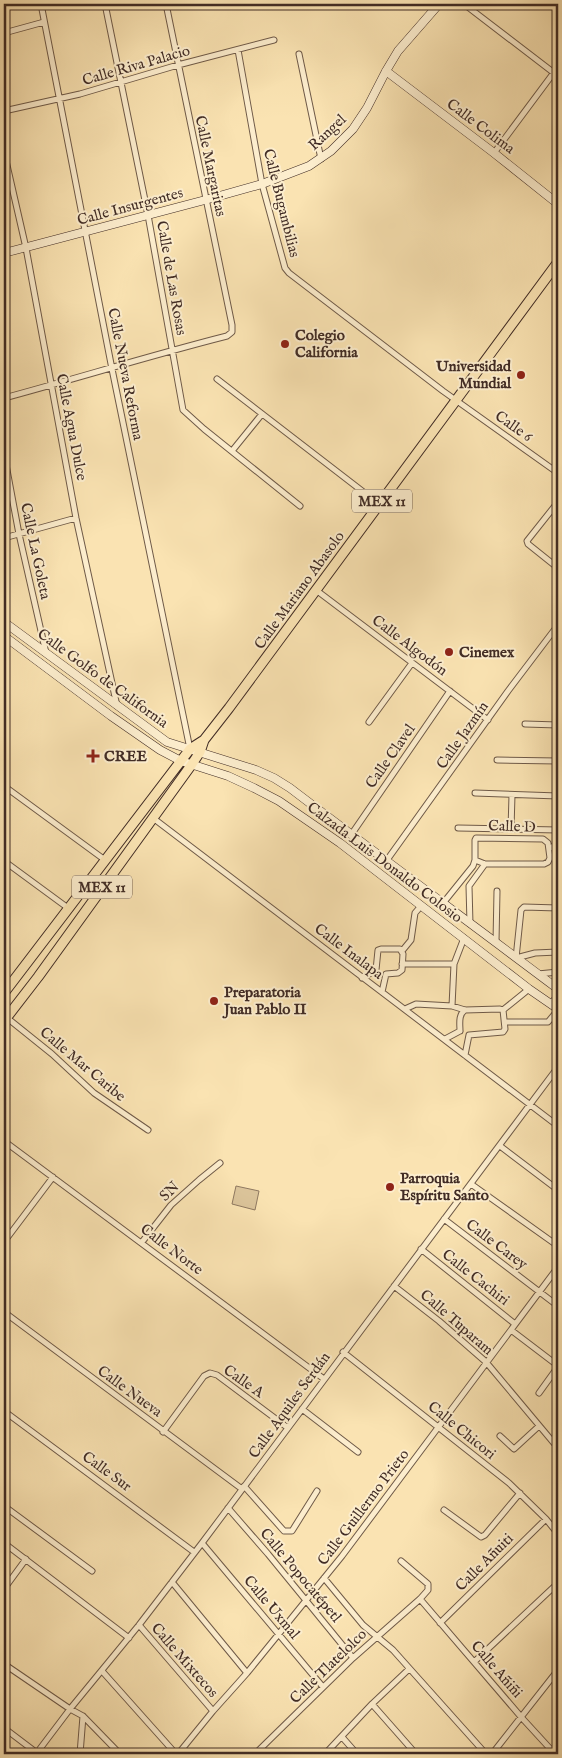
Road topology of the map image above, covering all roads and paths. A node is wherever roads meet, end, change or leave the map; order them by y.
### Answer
1 (41, 4) edge
2 (105, 4) edge
3 (166, 4) edge
4 (439, 4) edge
5 (464, 4) edge
6 (44, 22) junction
7 (4, 33) edge
8 (274, 40) dead end
9 (238, 50) junction
10 (299, 54) dead end
11 (178, 65) junction
12 (558, 67) edge
13 (386, 71) junction
14 (556, 75) edge
15 (120, 83) junction
16 (59, 99) junction
17 (4, 111) edge
18 (4, 152) edge
19 (494, 153) junction
20 (321, 158) junction
21 (262, 184) junction
22 (206, 200) junction
23 (558, 204) edge
24 (148, 215) junction
25 (86, 231) junction
26 (26, 248) junction
27 (4, 253) edge
28 (558, 262) edge
29 (172, 350) junction
30 (112, 369) junction
31 (217, 379) dead end
32 (51, 385) junction
33 (4, 398) edge
34 (455, 400) junction
35 (262, 414) junction
36 (232, 451) junction
37 (4, 454) edge
38 (558, 473) edge
39 (558, 502) edge
40 (379, 504) junction
41 (300, 506) dead end
42 (76, 518) junction
43 (19, 534) junction
44 (4, 538) edge
45 (558, 568) edge
46 (316, 590) junction
47 (4, 622) edge
48 (558, 625) edge
49 (4, 636) edge
50 (46, 654) junction
51 (412, 663) junction
52 (42, 664) junction
53 (450, 691) junction
54 (117, 706) junction
55 (111, 716) junction
56 (488, 720) junction
57 (369, 722) dead end
58 (526, 724) dead end
59 (558, 725) edge
60 (204, 740) junction
61 (190, 749) junction
62 (200, 752) junction
63 (497, 760) dead end
64 (181, 761) junction
65 (558, 761) edge
66 (192, 764) junction
67 (4, 786) edge
68 (475, 794) dead end
69 (512, 795) junction
70 (558, 796) edge
71 (153, 818) junction
72 (458, 828) dead end
73 (511, 829) junction
74 (558, 830) edge
75 (351, 835) junction
76 (340, 843) junction
77 (558, 843) edge
78 (548, 848) junction
79 (105, 860) junction
80 (387, 860) junction
81 (475, 860) junction
82 (4, 861) edge
83 (485, 864) junction
84 (497, 890) dead end
85 (444, 902) junction
86 (421, 906) junction
87 (68, 908) junction
88 (558, 908) edge
89 (470, 924) junction
90 (464, 938) junction
91 (496, 943) junction
92 (402, 951) junction
93 (558, 952) edge
94 (516, 958) junction
95 (402, 964) junction
96 (454, 964) junction
97 (376, 970) junction
98 (558, 972) edge
99 (386, 974) junction
100 (538, 974) junction
101 (362, 978) junction
102 (529, 989) junction
103 (558, 989) edge
104 (382, 992) junction
105 (4, 993) edge
106 (558, 996) edge
107 (452, 1006) junction
108 (556, 1008) edge
109 (405, 1009) junction
110 (465, 1010) junction
111 (503, 1010) junction
112 (5, 1018) edge
113 (504, 1022) junction
114 (460, 1031) junction
115 (469, 1035) junction
116 (445, 1039) junction
117 (465, 1055) junction
118 (558, 1067) edge
119 (530, 1104) junction
120 (558, 1126) edge
121 (148, 1130) dead end
122 (4, 1141) edge
123 (500, 1146) junction
124 (220, 1164) dead end
125 (53, 1177) junction
126 (471, 1184) junction
127 (558, 1190) edge
128 (444, 1219) junction
129 (4, 1242) edge
130 (142, 1242) junction
131 (558, 1246) edge
132 (421, 1249) junction
133 (558, 1268) edge
134 (394, 1286) junction
135 (540, 1292) junction
136 (558, 1306) edge
137 (4, 1312) edge
138 (515, 1324) junction
139 (511, 1330) junction
140 (343, 1352) junction
141 (486, 1362) junction
142 (324, 1378) junction
143 (539, 1393) dead end
144 (302, 1410) junction
145 (4, 1411) edge
146 (539, 1426) junction
147 (288, 1428) junction
148 (439, 1428) junction
149 (163, 1432) junction
150 (500, 1436) dead end
151 (558, 1448) edge
152 (358, 1452) dead end
153 (243, 1488) junction
154 (317, 1491) dead end
155 (520, 1493) junction
156 (4, 1506) edge
157 (228, 1508) junction
158 (444, 1510) dead end
159 (546, 1519) junction
160 (558, 1534) edge
161 (202, 1543) junction
162 (4, 1544) edge
163 (194, 1552) junction
164 (26, 1560) junction
165 (401, 1561) dead end
166 (92, 1571) dead end
167 (4, 1577) edge
168 (324, 1578) junction
169 (9, 1581) junction
170 (172, 1582) junction
171 (558, 1583) edge
172 (4, 1589) edge
173 (420, 1599) junction
174 (307, 1601) junction
175 (440, 1623) junction
176 (139, 1625) junction
177 (279, 1634) junction
178 (377, 1636) junction
179 (129, 1638) junction
180 (353, 1658) junction
181 (474, 1662) junction
182 (4, 1664) edge
183 (409, 1668) junction
184 (558, 1670) edge
185 (102, 1671) junction
186 (247, 1673) junction
187 (324, 1687) junction
188 (372, 1704) junction
189 (70, 1709) junction
190 (213, 1711) junction
191 (83, 1716) junction
192 (522, 1718) junction
193 (4, 1728) edge
194 (342, 1737) junction
195 (37, 1754) edge
196 (80, 1754) edge
197 (120, 1754) edge
198 (177, 1754) edge
199 (255, 1754) edge
200 (325, 1754) edge
201 (357, 1754) edge
202 (416, 1754) edge
203 (486, 1754) edge
204 (492, 1754) edge
205 (556, 1754) edge

1 - 6 street, Calle Nueva Reforma
2 - 15 street, Calle de Las Rosas
3 - 11 street, Calle Margaritas
4 - 13 street, Rangel
5 - 14 street
6 - 7 street
6 - 16 street, Calle Nueva Reforma
8 - 9 street, Calle Riva Palacio
9 - 11 street, Calle Riva Palacio
9 - 21 street, Calle Bugambilias
10 - 20 street
11 - 15 street, Calle Riva Palacio
11 - 22 street, Calle Margaritas
12 - 14 street
13 - 19 street, Calle Colima
13 - 20 street, Rangel
14 - 19 street
15 - 16 street, Calle Riva Palacio
15 - 24 street, Calle de Las Rosas
16 - 17 street, Calle Riva Palacio
16 - 25 street, Calle Nueva Reforma
18 - 26 street, Calle Agua Dulce
19 - 23 street, Calle Colima
20 - 21 street, Rangel
21 - 22 street, Calle Insurgentes
21 - 34 street, Calle Bugambilias
22 - 24 street, Calle Insurgentes
22 - 29 street, Calle Margaritas
24 - 25 street, Calle Insurgentes
24 - 29 street, Calle de Las Rosas
25 - 26 street, Calle Insurgentes
25 - 30 street, Calle Nueva Reforma
26 - 27 street, Calle Insurgentes
26 - 32 street, Calle Agua Dulce
28 - 34 main road, Calle Mariano Abasolo / MEX 11
29 - 30 street
29 - 36 street, Calle de Las Rosas
30 - 32 street
30 - 61 street, Calle Nueva Reforma
31 - 35 street
32 - 33 street
32 - 42 street, Calle Agua Dulce
34 - 38 street, Calle 6
34 - 40 main road, Calle Mariano Abasolo / MEX 11
35 - 36 street
35 - 40 street
36 - 41 street, Calle de Las Rosas
37 - 43 street, Calle La Goleta
39 - 45 street
40 - 46 main road, Calle Mariano Abasolo / MEX 11
42 - 43 street
42 - 54 street, Calle Agua Dulce
43 - 44 street
43 - 50 street, Calle La Goleta
46 - 51 street, Calle Algodón
46 - 60 main road, Calle Mariano Abasolo / MEX 11
47 - 50 street, Calle Golfo de California
48 - 56 street, Calle Jazmín
49 - 52 street, Calle Golfo de California
50 - 52 street
50 - 54 street, Calle Golfo de California
51 - 53 street, Calle Algodón
51 - 57 street
52 - 55 street, Calle Golfo de California
53 - 56 street, Calle Algodón
53 - 75 street, Calle Clavel
54 - 55 street
54 - 61 street, Calle Golfo de California
55 - 64 street, Calle Golfo de California
56 - 80 street, Calle Jazmín
58 - 59 street
60 - 61 main road, MEX 11
60 - 62 main road, MEX 11
61 - 62 street, Calzada Luis Donaldo Colosio
61 - 64 main road, MEX 11
62 - 66 main road, MEX 11
62 - 75 street, Calzada Luis Donaldo Colosio
63 - 65 street
64 - 66 street, Calzada Luis Donaldo Colosio
64 - 79 main road, MEX 11
66 - 71 main road, MEX 11
66 - 76 street, Calzada Luis Donaldo Colosio
67 - 79 street
68 - 69 street
69 - 70 street
69 - 73 street
71 - 101 street, Calle Inalapa
71 - 112 main road, MEX 11
72 - 73 street
73 - 74 street
75 - 76 street
75 - 80 street, Calzada Luis Donaldo Colosio
76 - 86 street, Calzada Luis Donaldo Colosio
77 - 78 street
78 - 81 street, Calle D
78 - 83 street
79 - 87 main road, MEX 11
80 - 85 street, Calzada Luis Donaldo Colosio
81 - 83 street
81 - 85 street
82 - 87 street
83 - 89 street
84 - 91 street
85 - 89 street, Calzada Luis Donaldo Colosio
86 - 90 street, Calzada Luis Donaldo Colosio
86 - 92 street
87 - 105 main road, MEX 11
88 - 94 street
89 - 90 street
89 - 91 street, Calzada Luis Donaldo Colosio
90 - 96 street
90 - 102 street, Calzada Luis Donaldo Colosio
91 - 94 street, Calzada Luis Donaldo Colosio
92 - 95 street
92 - 97 street
93 - 94 street
94 - 100 street, Calzada Luis Donaldo Colosio
95 - 96 street
95 - 99 street
96 - 107 street
97 - 99 street
97 - 101 street
98 - 100 street
99 - 104 street
100 - 103 street, Calzada Luis Donaldo Colosio
101 - 104 street, Calle Inalapa
102 - 108 street, Calzada Luis Donaldo Colosio
102 - 111 street
104 - 109 street, Calle Inalapa
106 - 108 street
107 - 109 street
107 - 110 street
108 - 113 street
109 - 116 street, Calle Inalapa
110 - 111 street
110 - 114 street
111 - 113 street
112 - 121 street, Calle Mar Caribe
113 - 115 street
114 - 115 street
114 - 116 street
115 - 117 street
116 - 117 street, Calle Inalapa
117 - 119 street, Calle Inalapa
118 - 119 street, Calle Aquiles Serdán
119 - 120 street, Calle Inalapa
119 - 123 street, Calle Aquiles Serdán
122 - 125 street, Calle Norte
123 - 126 street, Calle Aquiles Serdán
123 - 127 street
124 - 130 street, SN
125 - 129 street
125 - 130 street, Calle Norte
126 - 128 street, Calle Aquiles Serdán
126 - 131 street
128 - 132 street, Calle Aquiles Serdán
128 - 135 street, Calle Carey
130 - 142 street, Calle Norte
132 - 134 street, Calle Aquiles Serdán
132 - 138 street, Calle Cachiri
133 - 135 street, Calle Guillermo Prieto
134 - 140 street, Calle Aquiles Serdán
134 - 141 street, Calle Tuparam
135 - 136 street, Calle Carey
135 - 138 street, Calle Guillermo Prieto
137 - 149 street, Calle Nueva
138 - 139 street, Calle Guillermo Prieto
139 - 141 street, Calle Guillermo Prieto
139 - 143 street
140 - 142 street, Calle Aquiles Serdán
140 - 148 street, Calle Chicori
141 - 146 street, Calle Tuparam
141 - 148 street, Calle Guillermo Prieto
142 - 144 street, Calle Aquiles Serdán
144 - 147 street, Calle Aquiles Serdán
144 - 152 street
145 - 163 street, Calle Sur
146 - 150 street
146 - 151 street, Calle Tuparam
147 - 149 street, Calle A
147 - 153 street, Calle Aquiles Serdán
148 - 155 street, Calle Chicori
148 - 168 street, Calle Guillermo Prieto
149 - 153 street, Calle Nueva
153 - 154 street, Calle Nueva
153 - 157 street, Calle Aquiles Serdán
155 - 158 street
155 - 159 street, Calle Chicori
156 - 166 street
157 - 161 street, Calle Aquiles Serdán
157 - 174 street, Calle Popocatépetl
159 - 160 street, Calle Chicori
159 - 175 street, Calle Añuiti
161 - 163 street, Calle Aquiles Serdán
161 - 177 street, Calle Uxmal
162 - 164 street
163 - 170 street, Calle Aquiles Serdán
164 - 169 street
164 - 179 street
165 - 173 street
167 - 169 street
168 - 174 street, Calle Guillermo Prieto
168 - 178 street
169 - 172 street
170 - 176 street, Calle Aquiles Serdán
170 - 186 street
171 - 181 street
173 - 175 street, Calle Añiñi
173 - 178 street, Calle Tlatelolco
174 - 177 street, Calle Guillermo Prieto
174 - 180 street, Calle Popocatépetl
175 - 181 street, Calle Añiñi
176 - 179 street, Calle Aquiles Serdán
176 - 190 street, Calle Mixtecos
177 - 186 street, Calle Guillermo Prieto
177 - 187 street, Calle Uxmal
178 - 180 street, Calle Tlatelolco
178 - 183 street
179 - 185 street, Calle Aquiles Serdán
180 - 187 street, Calle Tlatelolco
181 - 192 street, Calle Añiñi
182 - 189 street
183 - 188 street
183 - 203 street
184 - 192 street
185 - 189 street, Calle Aquiles Serdán
185 - 198 street
186 - 190 street, Calle Guillermo Prieto
187 - 199 street, Calle Tlatelolco
188 - 194 street
188 - 202 street
189 - 191 street
189 - 195 street, Calle Aquiles Serdán
190 - 198 street, Calle Guillermo Prieto
191 - 196 street
191 - 197 street
192 - 204 street
192 - 205 street, Calle Añiñi
193 - 195 street
194 - 200 street
194 - 201 street

